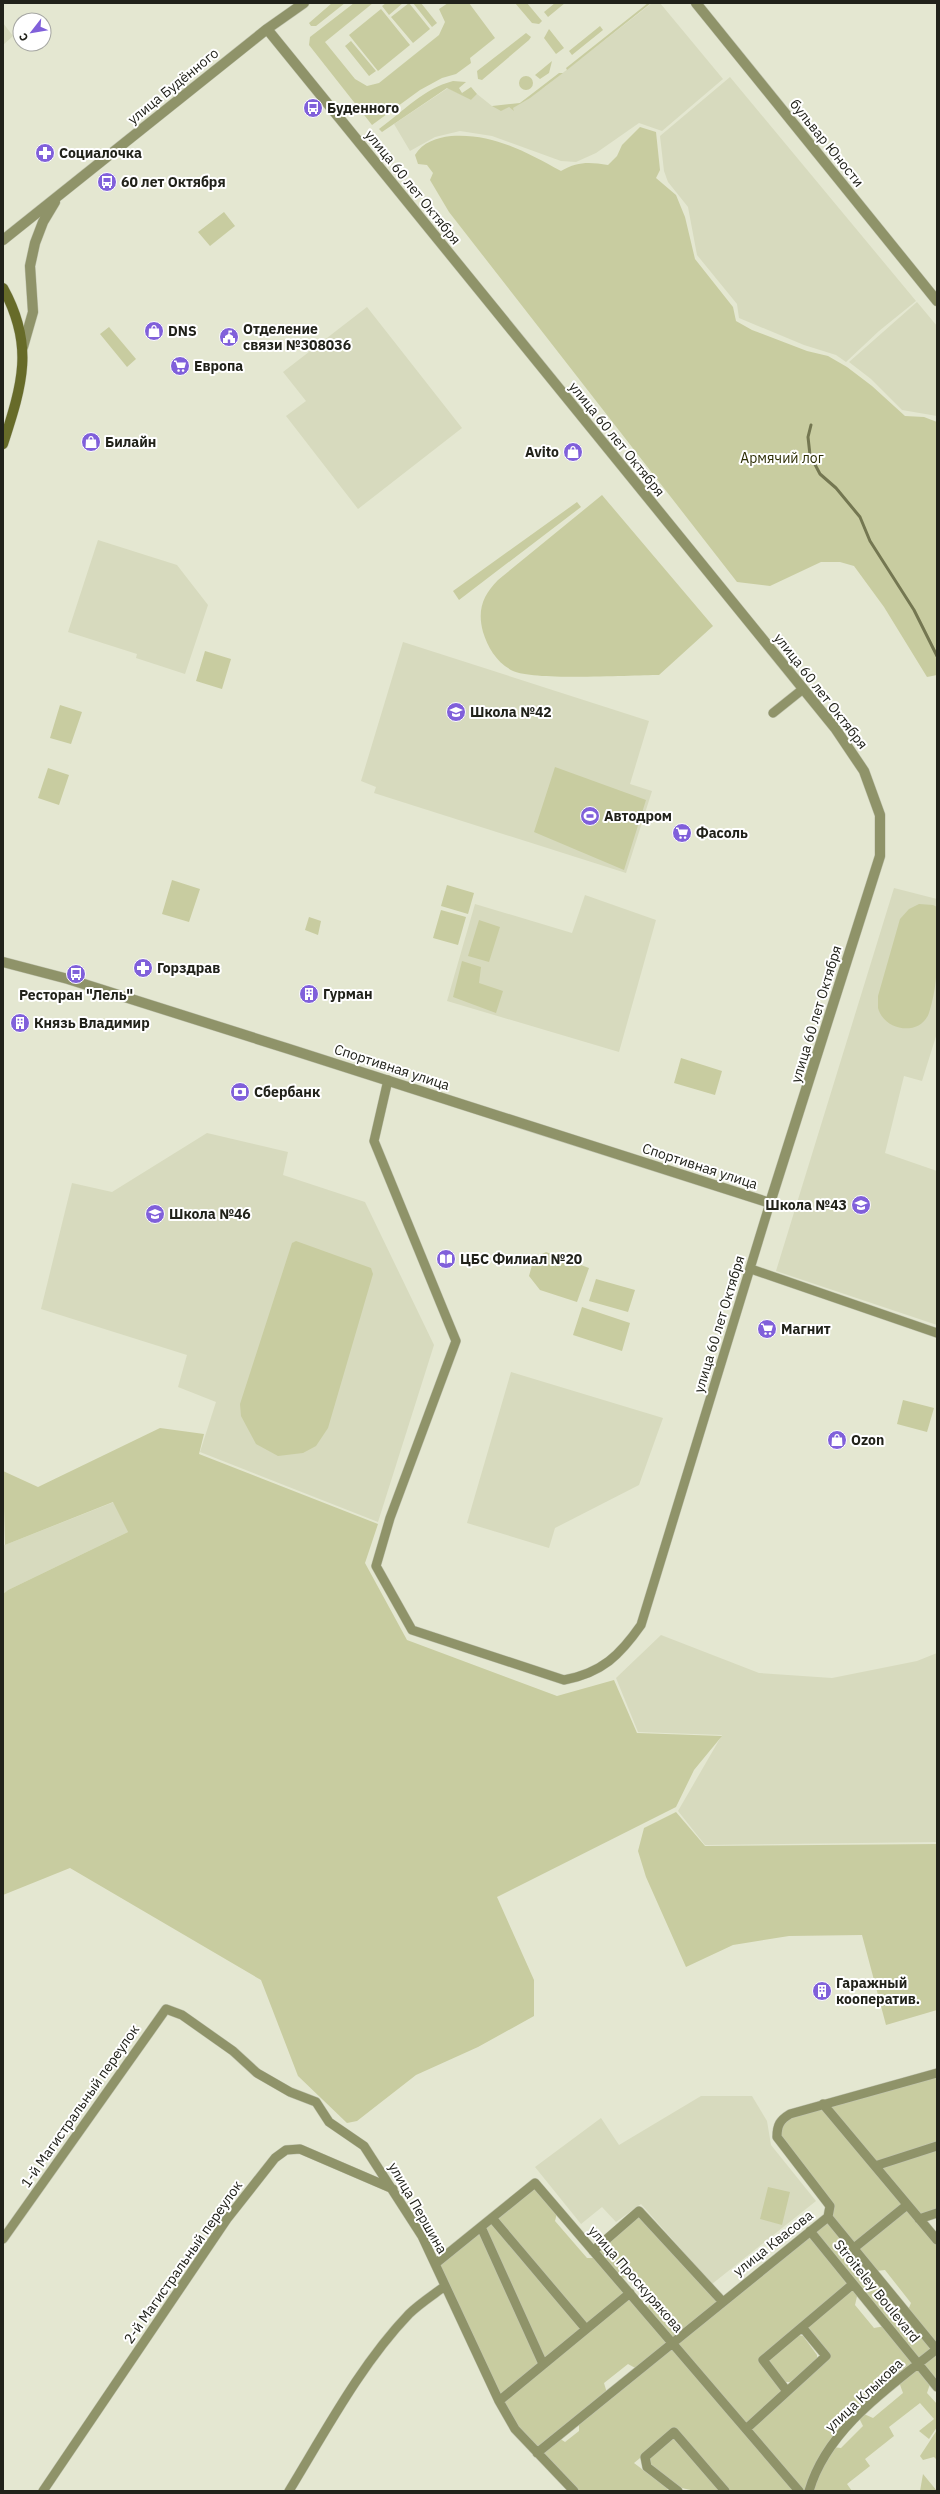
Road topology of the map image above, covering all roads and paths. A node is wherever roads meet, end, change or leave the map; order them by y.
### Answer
1 (304, 3) edge
2 (696, 3) edge
3 (266, 29) junction
4 (61, 194) junction
5 (3, 240) edge
6 (3, 288) edge
7 (937, 301) edge
8 (24, 347) junction
9 (3, 444) edge
10 (803, 689) junction
11 (773, 713) dead end
12 (3, 962) edge
13 (388, 1080) junction
14 (770, 1203) junction
15 (751, 1269) junction
16 (937, 1333) edge
17 (166, 2008) joint
18 (937, 2073) edge
19 (823, 2104) junction
20 (937, 2146) edge
21 (875, 2166) junction
22 (393, 2189) junction
23 (907, 2205) junction
24 (937, 2213) edge
25 (828, 2217) junction
26 (492, 2218) junction
27 (919, 2219) junction
28 (481, 2227) junction
29 (810, 2231) junction
30 (3, 2239) edge
31 (937, 2240) edge
32 (854, 2248) junction
33 (593, 2251) junction
34 (435, 2264) junction
35 (853, 2284) junction
36 (445, 2286) junction
37 (630, 2293) junction
38 (722, 2300) junction
39 (802, 2327) junction
40 (586, 2329) junction
41 (672, 2342) junction
42 (937, 2350) edge
43 (542, 2364) junction
44 (919, 2364) junction
45 (937, 2386) edge
46 (786, 2390) junction
47 (498, 2401) junction
48 (746, 2429) junction
49 (537, 2454) junction
50 (673, 2490) edge
51 (43, 2491) edge
52 (289, 2491) edge
53 (574, 2491) edge
54 (725, 2491) edge
55 (799, 2491) edge
56 (808, 2491) edge

1 - 3 street, улица Будённого
2 - 7 street, бульвар Юности
3 - 4 street, улица Будённого
3 - 10 street, улица 60 лет Октября
4 - 5 street, улица Будённого
4 - 8 street, улица Будённого
6 - 8 main road
8 - 9 main road
10 - 11 street
10 - 14 street, улица 60 лет Октября
12 - 13 street, Спортивная улица
13 - 14 street, Спортивная улица
13 - 15 street, улица 60 лет Октября
14 - 15 street, улица 60 лет Октября
15 - 16 street
17 - 22 street, улица Першина
17 - 30 street, 1-й Магистральный переулок
18 - 19 street, улица Квасова
19 - 21 street
19 - 25 street, улица Квасова
20 - 21 street
21 - 23 street
22 - 34 street, улица Першина
22 - 51 street, 2-й Магистральный переулок
23 - 27 street
23 - 32 street
24 - 27 street
25 - 29 street, улица Квасова
25 - 32 street, Stroiteley Boulevard
26 - 28 street, улица Проскурякова
26 - 33 street, улица Проскурякова
26 - 40 street
27 - 31 street
28 - 34 street, улица Проскурякова
28 - 43 street
29 - 35 street, Stroiteley Boulevard
29 - 38 street, улица Квасова
32 - 42 street, Stroiteley Boulevard
33 - 37 street, улица Проскурякова
33 - 38 street
34 - 36 street, улица Першина
35 - 39 street
35 - 44 street, Stroiteley Boulevard
36 - 47 street, улица Першина
36 - 52 street
37 - 40 street
37 - 41 street, улица Проскурякова
38 - 41 street, улица Квасова
39 - 46 street
39 - 46 street
40 - 43 street
41 - 48 street, улица Проскурякова
41 - 49 street, улица Квасова
42 - 44 street, улица Клыкова
43 - 47 street
44 - 45 street, Stroiteley Boulevard
44 - 56 street, улица Клыкова
46 - 48 street
47 - 49 street, улица Першина
48 - 55 street, улица Проскурякова
49 - 53 street, улица Першина
50 - 54 street

